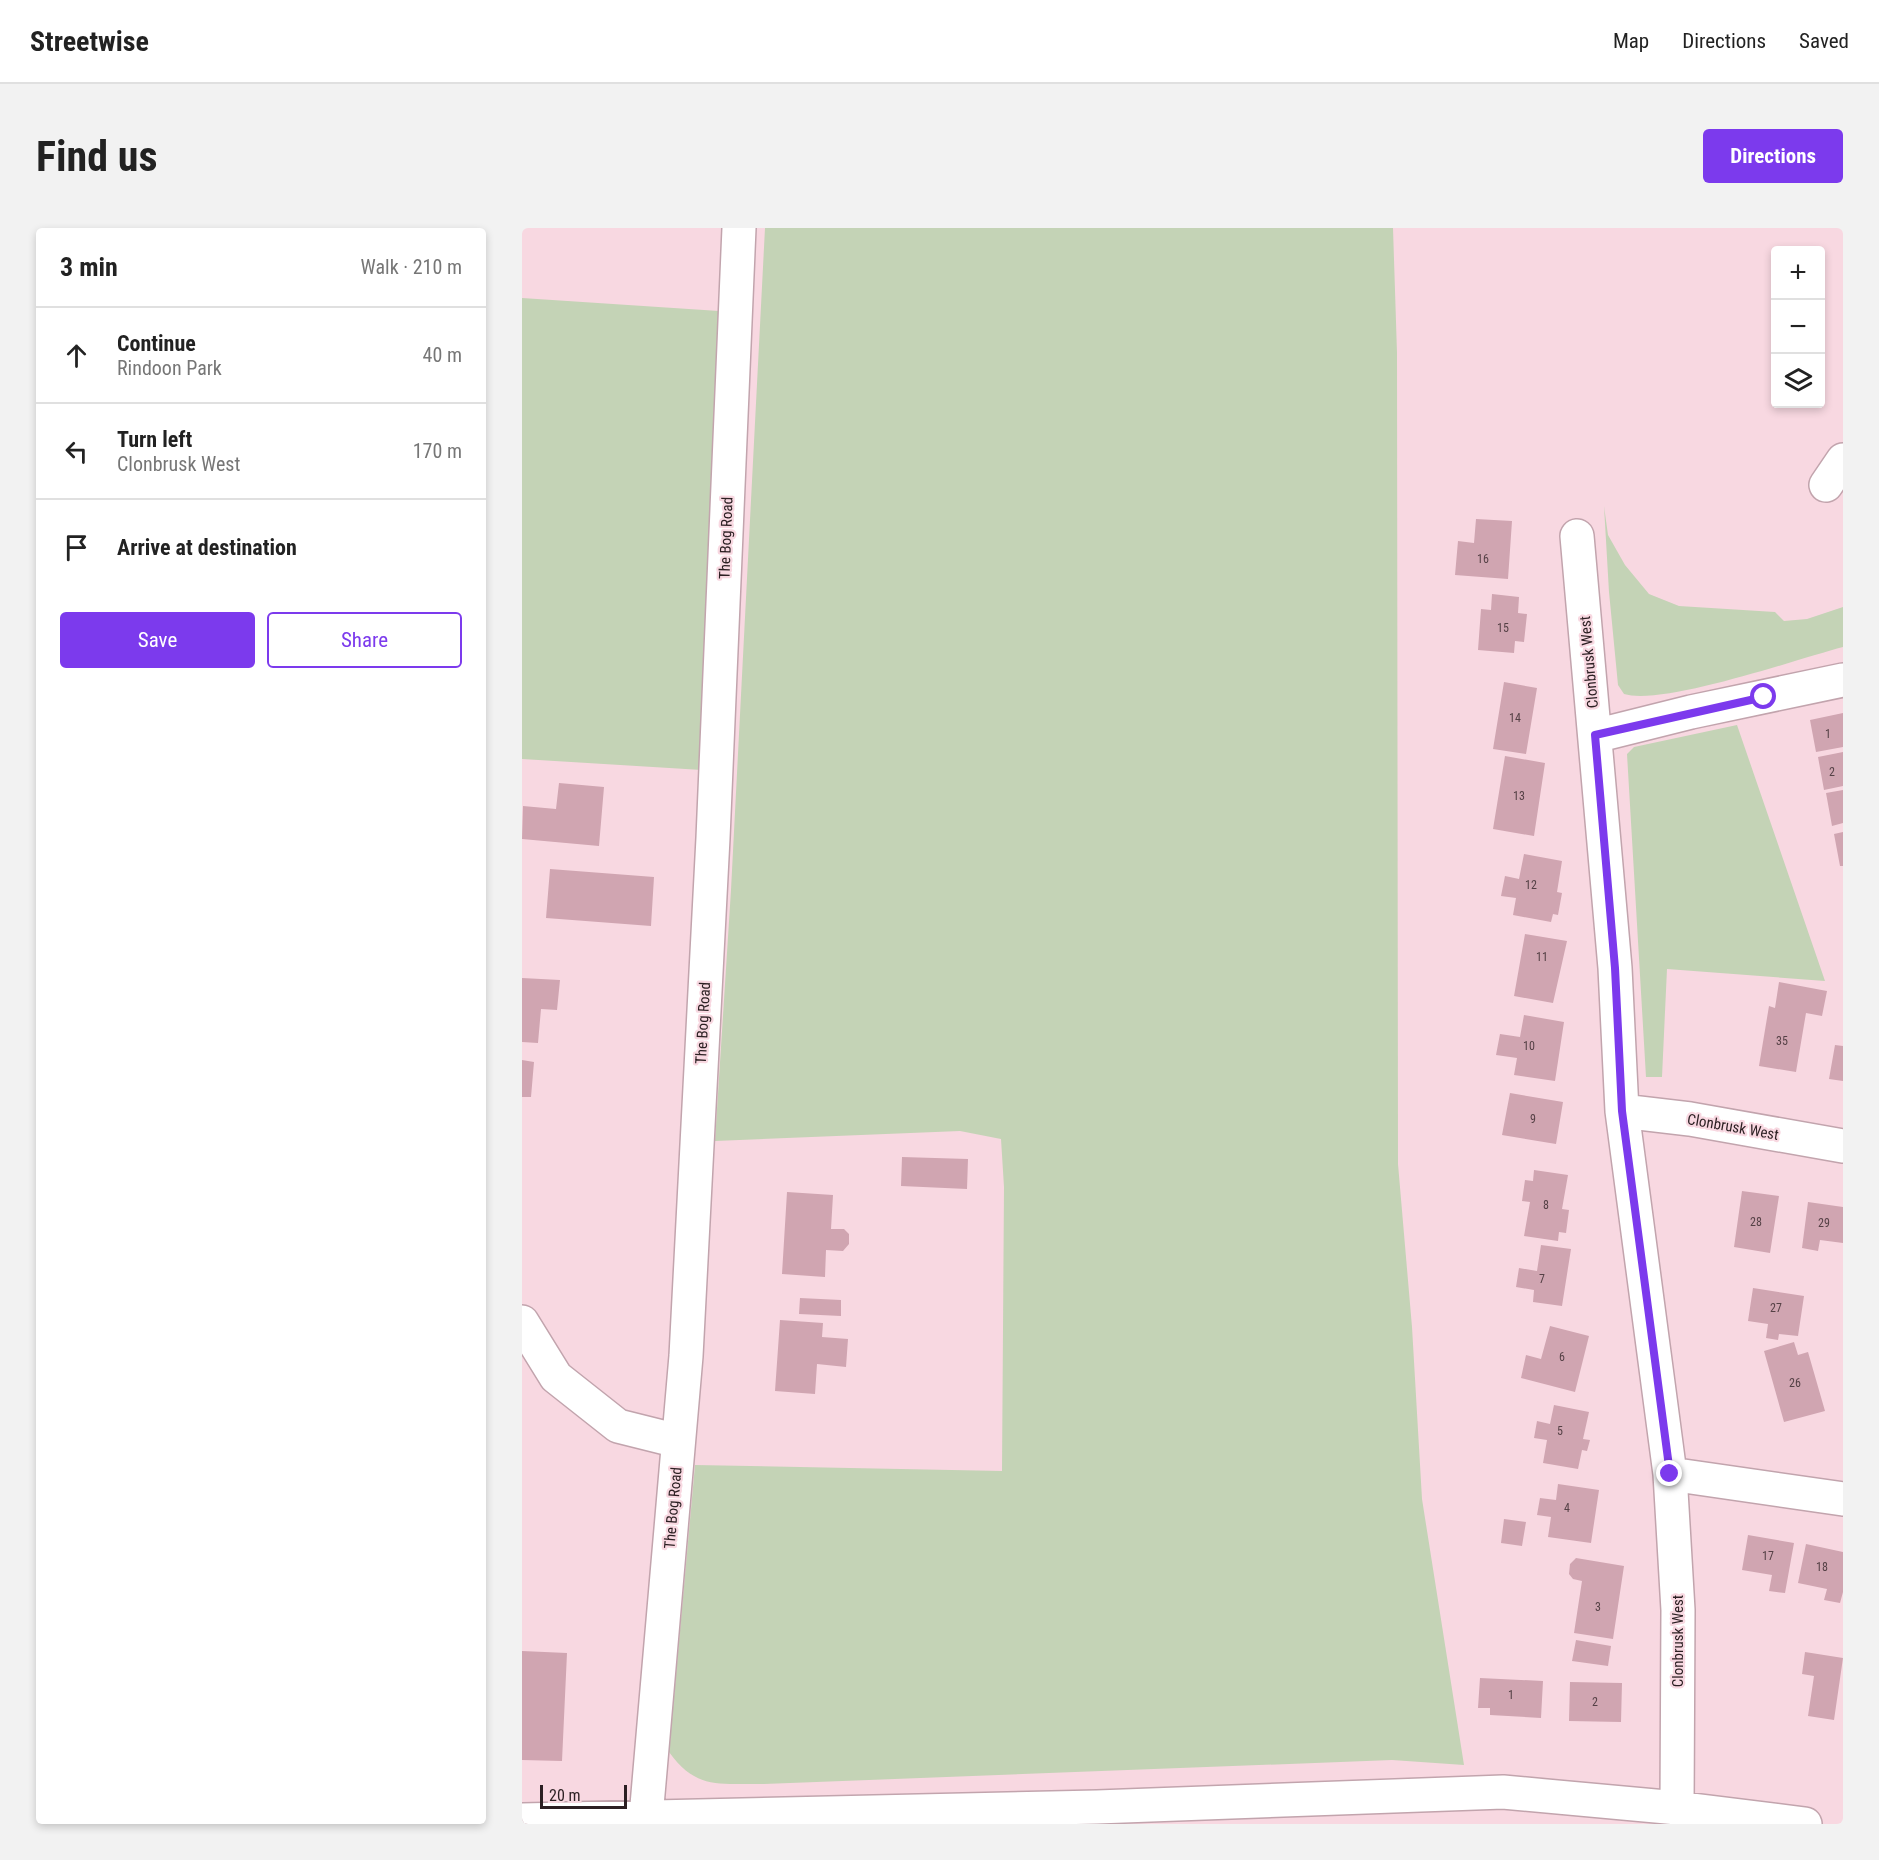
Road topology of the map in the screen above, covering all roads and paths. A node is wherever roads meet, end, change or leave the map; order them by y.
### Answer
1 (739, 228) edge
2 (1577, 536) dead end
3 (1843, 680) edge
4 (1595, 735) junction
5 (1622, 1111) junction
6 (1843, 1146) edge
7 (522, 1322) edge
8 (678, 1441) junction
9 (1670, 1474) junction
10 (1843, 1499) edge
11 (1677, 1808) junction
12 (646, 1817) junction
13 (522, 1820) edge
14 (1805, 1824) edge

1 - 8 street, The Bog Road
2 - 4 street, Clonbrusk West
3 - 4 street
4 - 5 street, Clonbrusk West
5 - 6 street, Clonbrusk West
5 - 9 street, Clonbrusk West
7 - 8 street
8 - 12 street, The Bog Road
9 - 10 street
9 - 11 street, Clonbrusk West
11 - 12 street
11 - 14 street
12 - 13 street

